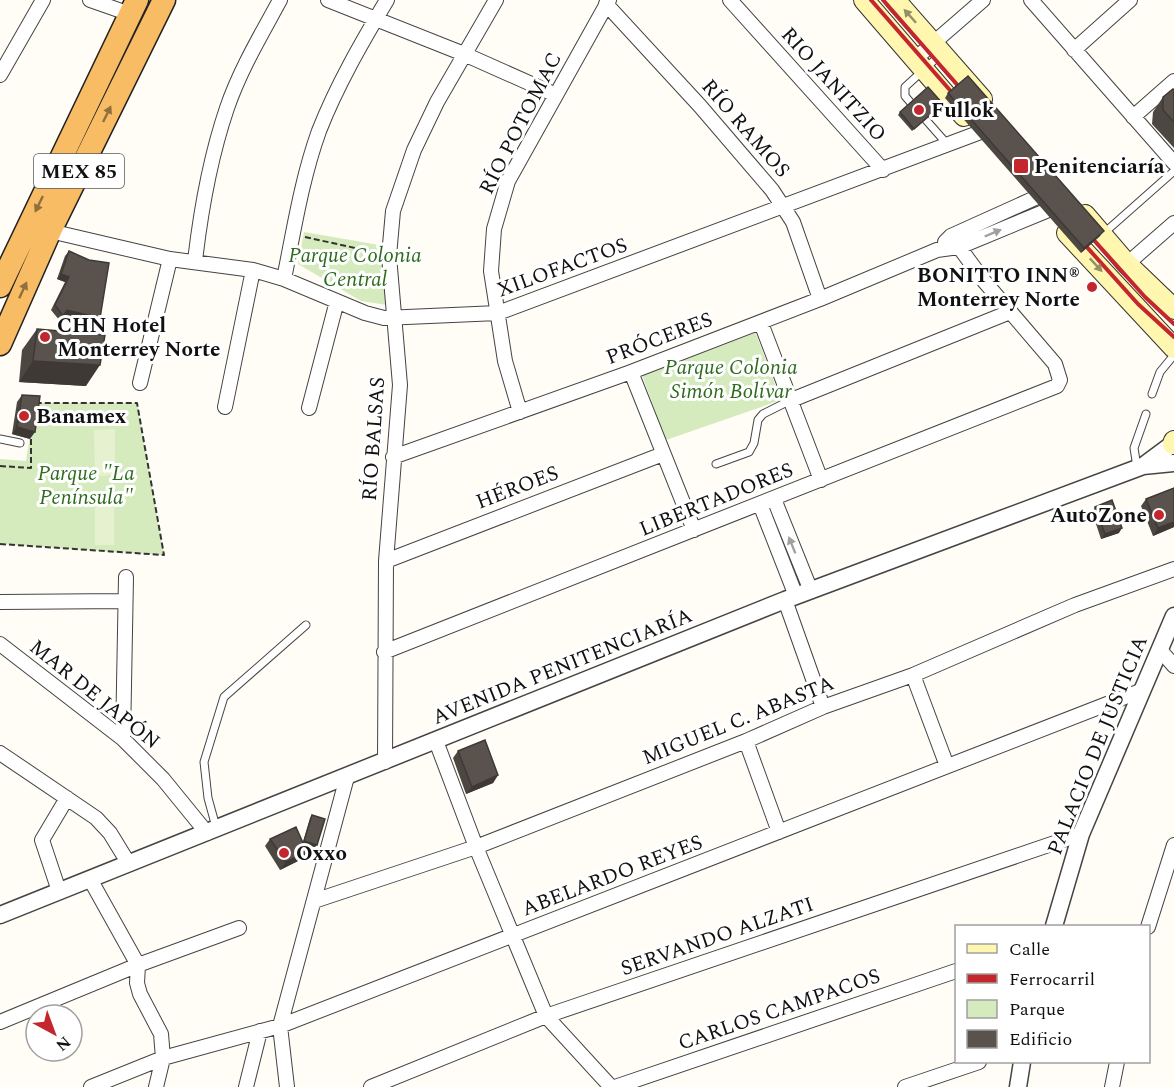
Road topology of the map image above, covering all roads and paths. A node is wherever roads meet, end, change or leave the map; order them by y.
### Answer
1 (43, 0) edge
2 (90, 0) edge
3 (164, 0) edge
4 (280, 0) edge
5 (328, 0) edge
6 (387, 0) edge
7 (496, 0) edge
8 (730, 0) edge
9 (864, 0) edge
10 (895, 0) edge
11 (983, 0) edge
12 (1031, 0) edge
13 (1130, 0) edge
14 (608, 2) edge
15 (134, 7) edge
16 (376, 18) junction
17 (938, 48) junction
18 (1074, 50) junction
19 (464, 54) junction
20 (920, 64) junction
21 (0, 75) edge
22 (1174, 81) edge
23 (556, 95) junction
24 (911, 103) edge
25 (1133, 117) junction
26 (926, 120) edge
27 (1008, 128) joint
28 (979, 133) junction
29 (948, 145) junction
30 (993, 149) edge
31 (1174, 163) edge
32 (883, 170) junction
33 (1174, 171) edge
34 (1021, 181) edge
35 (1072, 200) edge
36 (1041, 204) junction
37 (784, 207) junction
38 (1174, 224) edge
39 (50, 231) junction
40 (293, 234) junction
41 (1102, 235) junction
42 (955, 242) junction
43 (389, 256) junction
44 (170, 259) junction
45 (195, 261) junction
46 (1128, 264) junction
47 (253, 270) junction
48 (284, 279) junction
49 (0, 286) edge
50 (820, 299) junction
51 (337, 301) junction
52 (1171, 303) edge
53 (1010, 312) junction
54 (498, 314) junction
55 (396, 320) junction
56 (760, 323) junction
57 (0, 344) edge
58 (1174, 348) edge
59 (1174, 355) edge
60 (631, 372) junction
61 (140, 383) dead end
62 (1152, 394) dead end
63 (789, 401) junction
64 (35, 403) edge
65 (225, 407) dead end
66 (309, 408) dead end
67 (520, 412) junction
68 (1146, 414) dead end
69 (31, 429) edge
70 (0, 439) edge
71 (20, 443) dead end
72 (1174, 448) edge
73 (663, 454) junction
74 (393, 457) junction
75 (716, 464) dead end
76 (0, 466) edge
77 (1140, 467) junction
78 (821, 480) junction
79 (774, 499) junction
80 (760, 504) junction
81 (694, 530) junction
82 (0, 544) edge
83 (386, 561) junction
84 (1174, 569) edge
85 (126, 577) dead end
86 (797, 596) junction
87 (124, 601) junction
88 (0, 602) edge
89 (1174, 616) edge
90 (306, 624) dead end
91 (0, 644) edge
92 (1161, 650) junction
93 (384, 652) junction
94 (1174, 666) edge
95 (913, 675) junction
96 (1143, 690) junction
97 (823, 707) junction
98 (123, 739) junction
99 (436, 741) junction
100 (746, 741) junction
101 (2, 758) edge
102 (385, 762) junction
103 (947, 766) junction
104 (347, 777) junction
105 (67, 798) junction
106 (212, 831) junction
107 (779, 832) junction
108 (1081, 834) junction
109 (1174, 845) edge
110 (476, 847) junction
111 (129, 864) junction
112 (90, 879) junction
113 (59, 891) junction
114 (314, 901) junction
115 (0, 915) edge
116 (1055, 925) edge
117 (1150, 925) edge
118 (239, 928) dead end
119 (513, 937) junction
120 (138, 964) junction
121 (955, 972) edge
122 (546, 1016) junction
123 (0, 1022) edge
124 (280, 1026) junction
125 (260, 1031) junction
126 (163, 1058) junction
127 (976, 1063) edge
128 (1022, 1063) edge
129 (1117, 1063) edge
130 (91, 1087) edge
131 (156, 1087) edge
132 (246, 1087) edge
133 (287, 1087) edge
134 (371, 1087) edge
135 (613, 1087) edge
136 (905, 1087) edge
137 (1018, 1087) edge
138 (1112, 1087) edge

1 - 21 street
2 - 15 street
39 -> 3 highway, MEX 85
4 - 45 street
5 - 16 street
6 - 16 street
7 - 19 street, RÍO BALSAS
8 - 32 street, RIO JANITZIO
9 - 20 main road
17 -> 10 main road
11 - 17 street
12 - 18 street
13 - 18 street
14 - 23 street, RÍO POTOMAC
14 - 37 street, RÍO RAMOS
15 -> 49 highway, MEX 85
16 - 19 street
16 - 40 street
17 - 20 street
17 - 27 main road
18 - 25 street
19 - 23 street
19 - 43 street, RÍO BALSAS
20 - 24 lane
20 - 28 main road
22 - 25 street
23 - 54 street, RÍO POTOMAC
25 - 31 street
26 - 29 lane
27 - 28 street, XILOFACTOS
28 - 29 street, XILOFACTOS
28 - 30 main road
29 - 32 street, XILOFACTOS
32 - 37 street, XILOFACTOS
33 - 41 lane
34 - 36 main road
35 - 41 main road
36 - 42 street, PRÓCERES
36 -> 58 main road
37 - 50 street, RÍO RAMOS
37 - 54 street, XILOFACTOS
38 - 46 street
39 - 44 street, XILOFACTOS
57 -> 39 highway, MEX 85
40 - 43 path
40 - 48 street
41 - 46 main road
42 - 50 street, PRÓCERES
42 - 53 street
43 - 55 street, RÍO BALSAS
44 - 45 street, XILOFACTOS
44 - 61 street
45 - 47 street, XILOFACTOS
46 - 52 main road
47 - 48 street, XILOFACTOS
47 - 65 street
48 - 51 street, XILOFACTOS
50 - 56 street, PRÓCERES
51 - 55 street, XILOFACTOS
51 - 66 street
53 - 63 street
53 - 78 street, LIBERTADORES
54 - 55 street, XILOFACTOS
54 - 67 street, RÍO POTOMAC
55 - 74 street, RÍO BALSAS
56 - 60 street, PRÓCERES
56 - 63 street
59 - 62 lane
60 - 67 street, PRÓCERES
60 - 73 street
63 - 75 lane
63 - 78 street
64 - 82 path
67 - 74 street, PRÓCERES
68 - 77 lane
69 - 76 path
70 - 71 lane
72 - 77 street, AVENIDA PENITENCIARÍA
73 - 81 street
73 - 83 street, HÉROES
74 - 83 street, RÍO BALSAS
77 - 86 street, AVENIDA PENITENCIARÍA
78 - 79 street, LIBERTADORES
79 - 80 street, LIBERTADORES
86 -> 79 street
80 - 81 street, LIBERTADORES
80 - 86 street
81 - 93 street, LIBERTADORES
83 - 93 street, RÍO BALSAS
84 - 95 street, MIGUEL C. ABASTA
85 - 87 street
86 - 97 street
86 - 99 street, AVENIDA PENITENCIARÍA
87 - 88 street
87 - 98 street
89 - 92 street, PALACIO DE JUSTICIA
90 - 106 lane
91 - 98 street, MAR DE JAPÓN
92 - 94 street
92 - 96 street, PALACIO DE JUSTICIA
93 - 102 street, RÍO BALSAS
95 - 97 street, MIGUEL C. ABASTA
95 - 103 street
96 - 103 street, ABELARDO REYES
96 - 108 street, PALACIO DE JUSTICIA
97 - 100 street, MIGUEL C. ABASTA
98 - 106 street, MAR DE JAPÓN
99 - 102 street, AVENIDA PENITENCIARÍA
99 - 110 street
100 - 107 street
100 - 110 street, MIGUEL C. ABASTA
101 - 105 street
102 - 104 street, AVENIDA PENITENCIARÍA
103 - 107 street, ABELARDO REYES
104 - 106 street, AVENIDA PENITENCIARÍA
104 - 114 street
105 - 111 street
105 - 113 street
106 - 111 street, AVENIDA PENITENCIARÍA
107 - 119 street, ABELARDO REYES
108 - 116 street, PALACIO DE JUSTICIA
108 - 122 street, SERVANDO ALZATI
109 - 117 street
110 - 114 street, MIGUEL C. ABASTA
110 - 119 street
111 - 112 street, AVENIDA PENITENCIARÍA
112 - 113 street, AVENIDA PENITENCIARÍA
112 - 120 street
113 - 115 street, AVENIDA PENITENCIARÍA
114 - 124 street
118 - 120 street
119 - 122 street
119 - 124 street, ABELARDO REYES
120 - 123 street
120 - 126 street
121 - 135 street, CARLOS CAMPACOS
122 - 134 street, SERVANDO ALZATI
122 - 135 street
124 - 125 street, ABELARDO REYES
124 - 133 street
125 - 126 street, ABELARDO REYES
125 - 132 street
126 - 130 street, ABELARDO REYES
126 - 131 street
127 - 136 street
128 - 137 street
129 - 138 street

